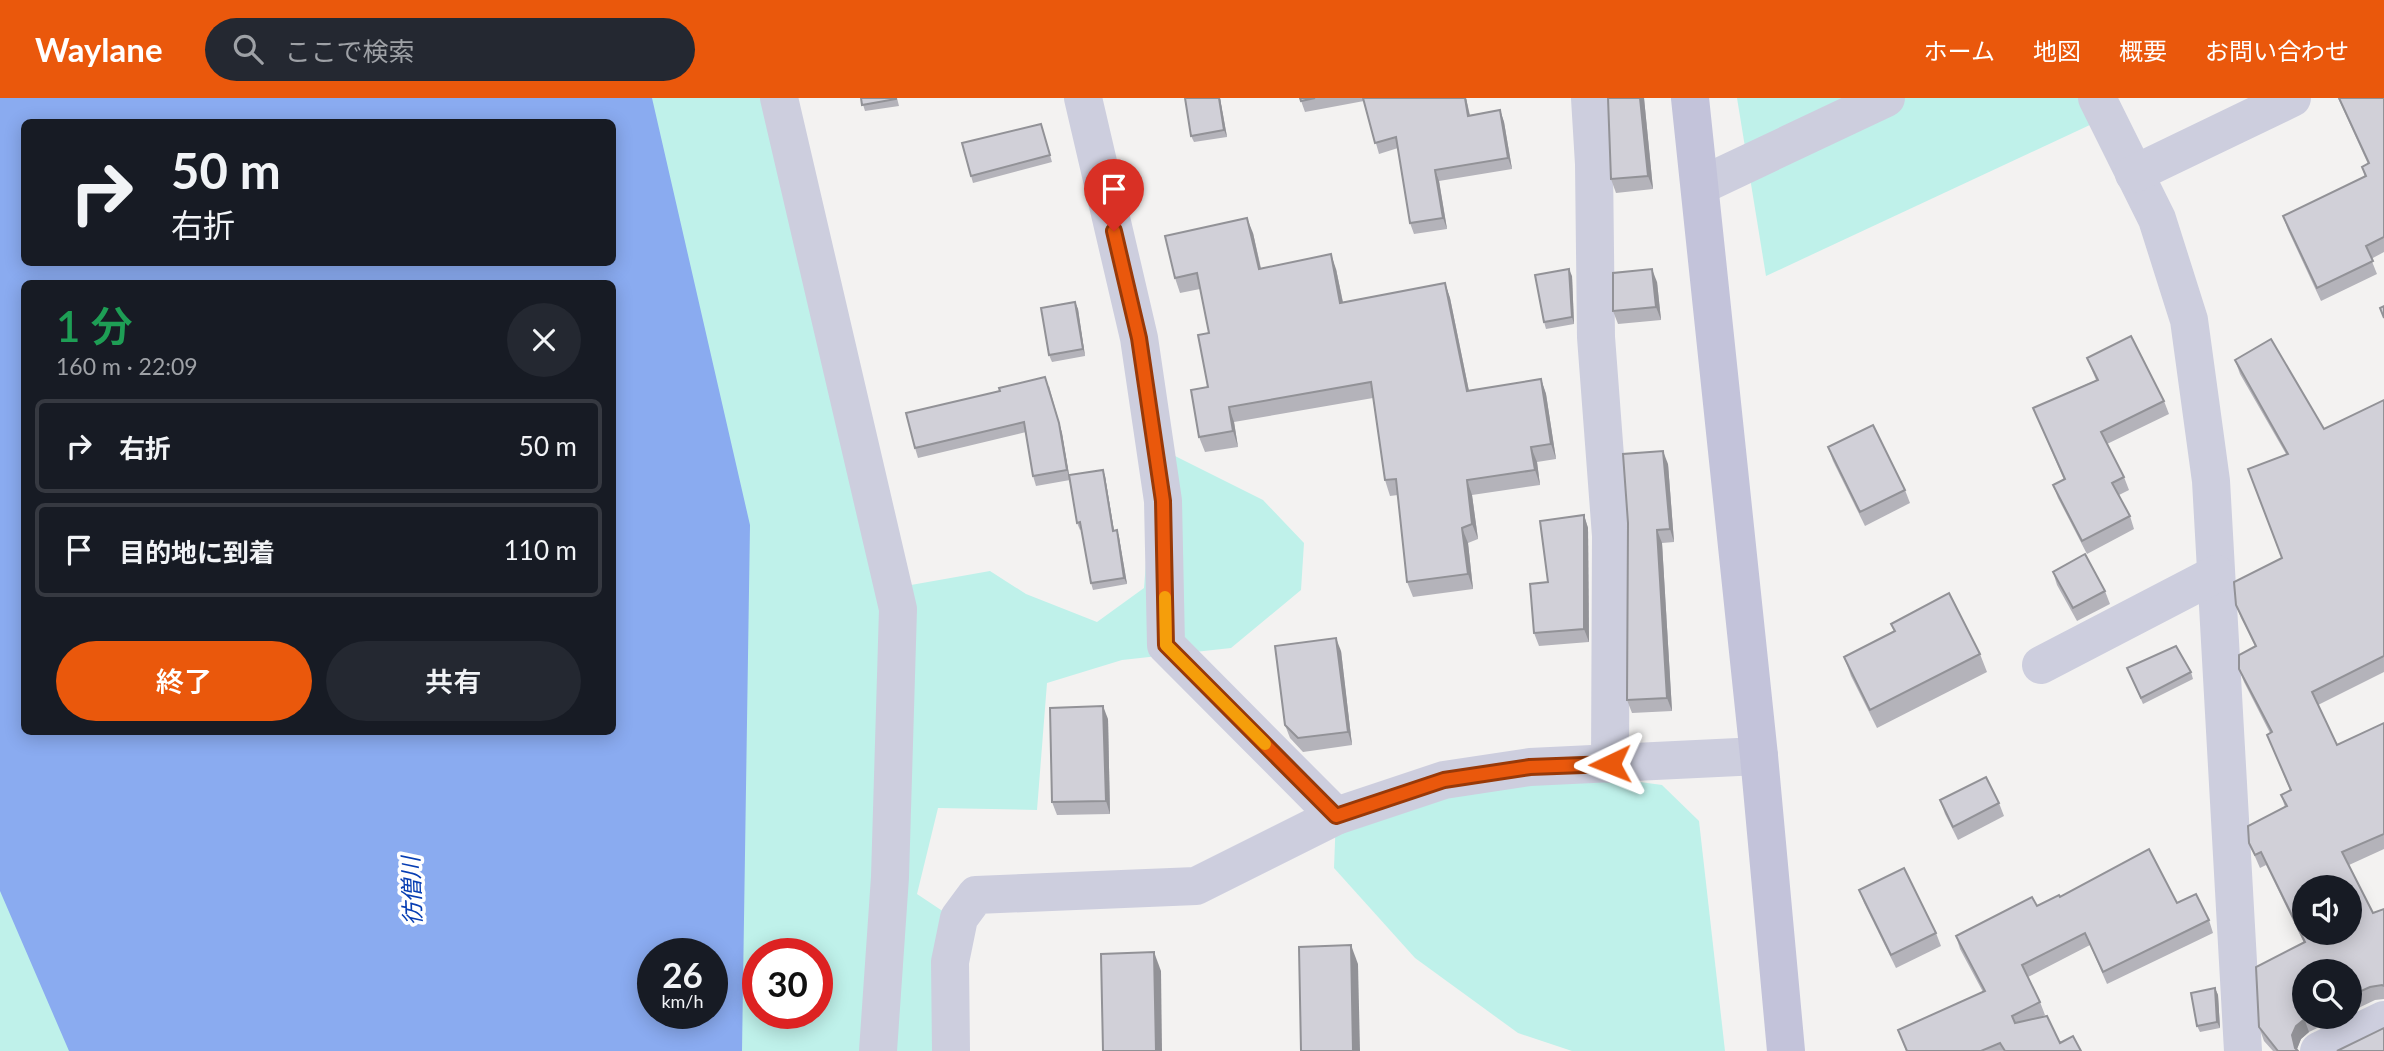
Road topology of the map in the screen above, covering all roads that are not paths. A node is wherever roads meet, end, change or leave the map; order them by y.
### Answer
1 (779, 98) edge
2 (1083, 98) edge
3 (1591, 98) edge
4 (1690, 98) edge
5 (1886, 98) edge
6 (2097, 98) edge
7 (2292, 98) edge
8 (2134, 174) junction
9 (1700, 186) junction
10 (2217, 574) junction
11 (2041, 665) dead end
12 (1759, 756) junction
13 (1610, 764) junction
14 (1336, 816) junction
15 (2384, 1020) edge
16 (878, 1051) edge
17 (951, 1051) edge
18 (1786, 1051) edge
19 (2243, 1051) edge
20 (2319, 1051) edge

1 - 16 street
2 - 14 street
3 - 13 street
4 - 9 street
5 - 9 street
6 - 8 street
7 - 8 street
8 - 10 street
9 - 12 street
10 - 11 street
10 - 19 street
12 - 13 street
12 - 18 street
13 - 14 street
14 - 17 street
15 - 20 street

